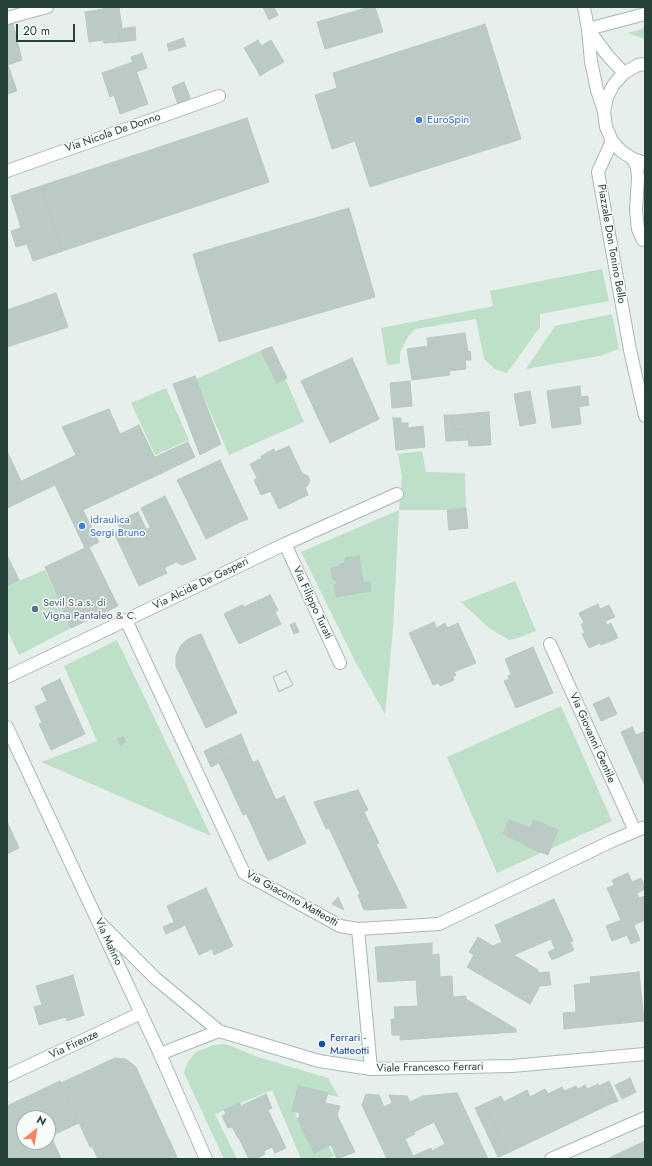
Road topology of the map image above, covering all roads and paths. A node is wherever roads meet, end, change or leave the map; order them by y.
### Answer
1 (47, 7) edge
2 (584, 7) edge
3 (645, 14) edge
4 (7, 18) edge
5 (588, 29) junction
6 (645, 64) edge
7 (624, 73) junction
8 (220, 96) dead end
9 (604, 112) junction
10 (612, 141) junction
11 (633, 159) junction
12 (645, 163) edge
13 (7, 171) edge
14 (644, 239) edge
15 (645, 416) edge
16 (397, 494) dead end
17 (285, 544) junction
18 (126, 620) junction
19 (550, 644) dead end
20 (340, 663) dead end
21 (7, 677) edge
22 (7, 727) edge
23 (10, 738) edge
24 (640, 829) edge
25 (97, 920) junction
26 (358, 929) junction
27 (141, 1013) junction
28 (219, 1031) junction
29 (160, 1054) junction
30 (645, 1054) edge
31 (371, 1069) junction
32 (7, 1076) edge
33 (645, 1118) edge
34 (206, 1159) edge
35 (551, 1159) edge

1 - 4 street
2 - 5 street
3 - 5 street
5 - 7 street
5 - 9 street
6 - 7 street
7 - 9 street
8 - 13 street, Via Nicola De Donno
9 - 10 street
10 - 11 street
10 - 15 street, Piazzale Don Tonino Bello
11 - 12 street
11 - 14 street
16 - 17 street, Via Alcide De Gasperi
17 - 18 street, Via Alcide De Gasperi
17 - 20 street, Via Filippo Turati
18 - 21 street, Via Alcide De Gasperi
18 - 26 street, Via Giacomo Matteotti
19 - 24 street, Via Giovanni Gentile
22 - 23 street, Via Matino
23 - 25 street, Via Matino
24 - 26 street, Via Giacomo Matteotti
25 - 27 street, Via Matino
25 - 28 street, Viale Francesco Ferrari
26 - 31 street
27 - 29 street, Via Matino
27 - 32 street, Via Firenze
28 - 29 street
28 - 31 street, Viale Francesco Ferrari
29 - 34 street, Via Matino
30 - 31 street, Viale Francesco Ferrari
33 - 35 street

